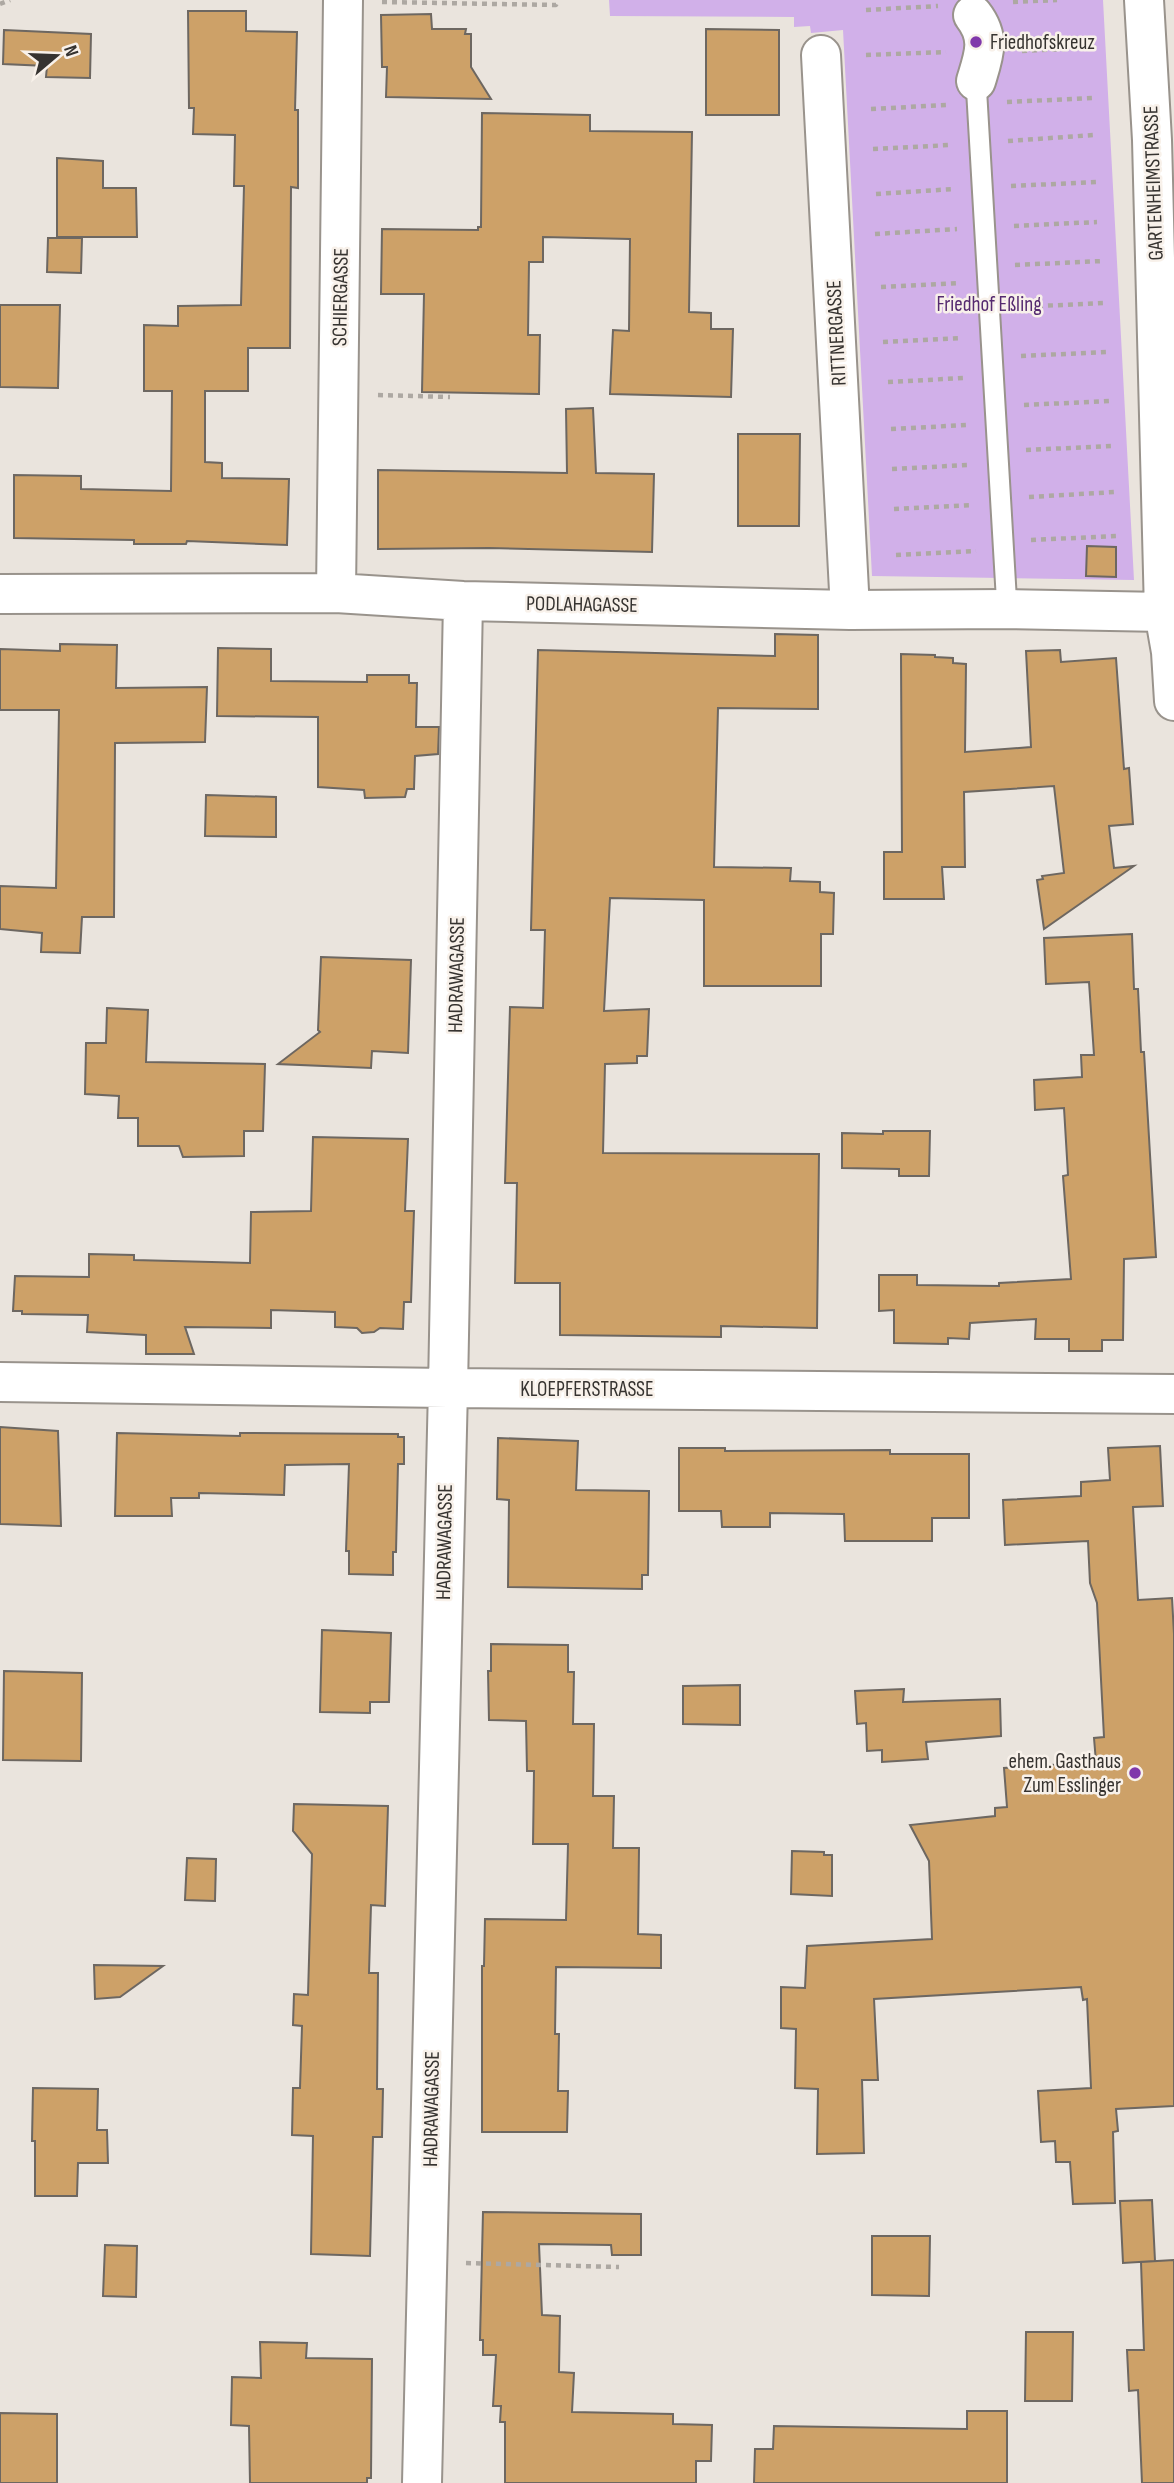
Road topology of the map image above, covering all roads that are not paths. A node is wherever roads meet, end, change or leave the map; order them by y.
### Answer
1 (1144, 0) edge
2 (343, 1) edge
3 (974, 44) edge
4 (821, 55) dead end
5 (1163, 139) edge
6 (337, 593) junction
7 (0, 594) edge
8 (463, 601) junction
9 (1007, 609) junction
10 (850, 610) junction
11 (1164, 612) junction
12 (1172, 652) edge
13 (1174, 701) edge
14 (0, 1382) edge
15 (448, 1388) junction
16 (1174, 1394) edge
17 (422, 2483) edge

1 - 5 street, GARTENHEIMSTRASSE
2 - 6 street, SCHIERGASSE
3 - 9 lane
4 - 10 street, RITTNERGASSE
5 - 11 street, GARTENHEIMSTRASSE
6 - 7 street, PODLAHAGASSE
6 - 8 street, PODLAHAGASSE
8 - 10 street, PODLAHAGASSE
8 - 15 street, HADRAWAGASSE
9 - 10 street, PODLAHAGASSE
9 - 11 street, PODLAHAGASSE
11 - 12 street, GARTENHEIMSTRASSE
12 - 13 street, GARTENHEIMSTRASSE
14 - 15 street, KLOEPFERSTRASSE
15 - 16 street, KLOEPFERSTRASSE
15 - 17 street, HADRAWAGASSE

